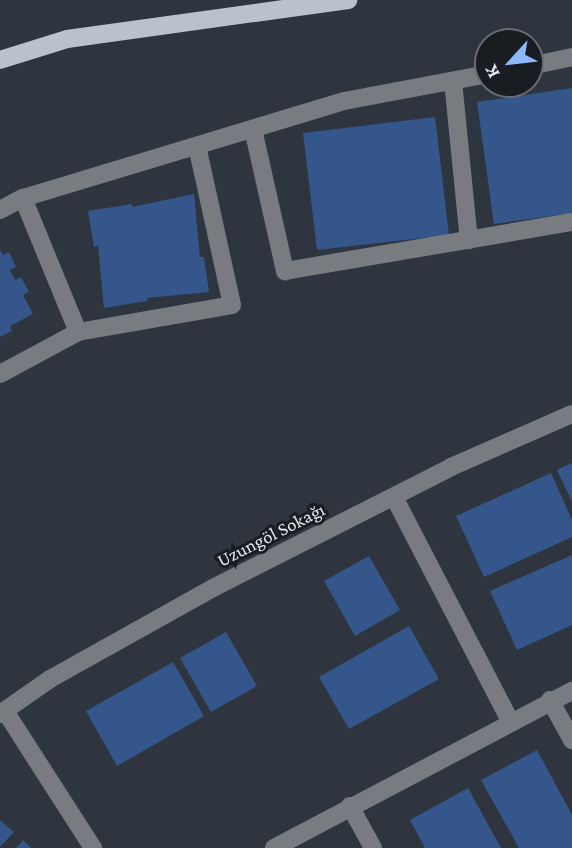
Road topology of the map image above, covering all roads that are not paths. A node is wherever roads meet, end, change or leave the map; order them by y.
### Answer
1 (348, 0) edge
2 (572, 58) edge
3 (0, 60) edge
4 (544, 63) edge
5 (474, 76) edge
6 (453, 80) junction
7 (253, 129) junction
8 (197, 146) junction
9 (23, 198) junction
10 (0, 210) edge
11 (572, 222) edge
12 (469, 240) junction
13 (78, 332) junction
14 (0, 374) edge
15 (572, 414) edge
16 (394, 496) junction
17 (572, 691) edge
18 (550, 701) junction
19 (2, 712) edge
20 (510, 721) junction
21 (572, 740) edge
22 (350, 806) junction
23 (93, 848) edge
24 (274, 848) edge
25 (373, 848) edge

1 - 3 main road
2 - 4 street
5 - 6 street
6 - 7 street
6 - 12 street
7 - 8 street
7 - 12 street
8 - 9 street
8 - 13 street
9 - 10 street
9 - 13 street
11 - 12 street
13 - 14 street
15 - 16 street, Uzungöl Sokağı
16 - 19 street, Uzungöl Sokağı
16 - 20 street
17 - 18 street
18 - 20 street
18 - 21 street
19 - 23 street
20 - 22 street
22 - 24 street
22 - 25 street

